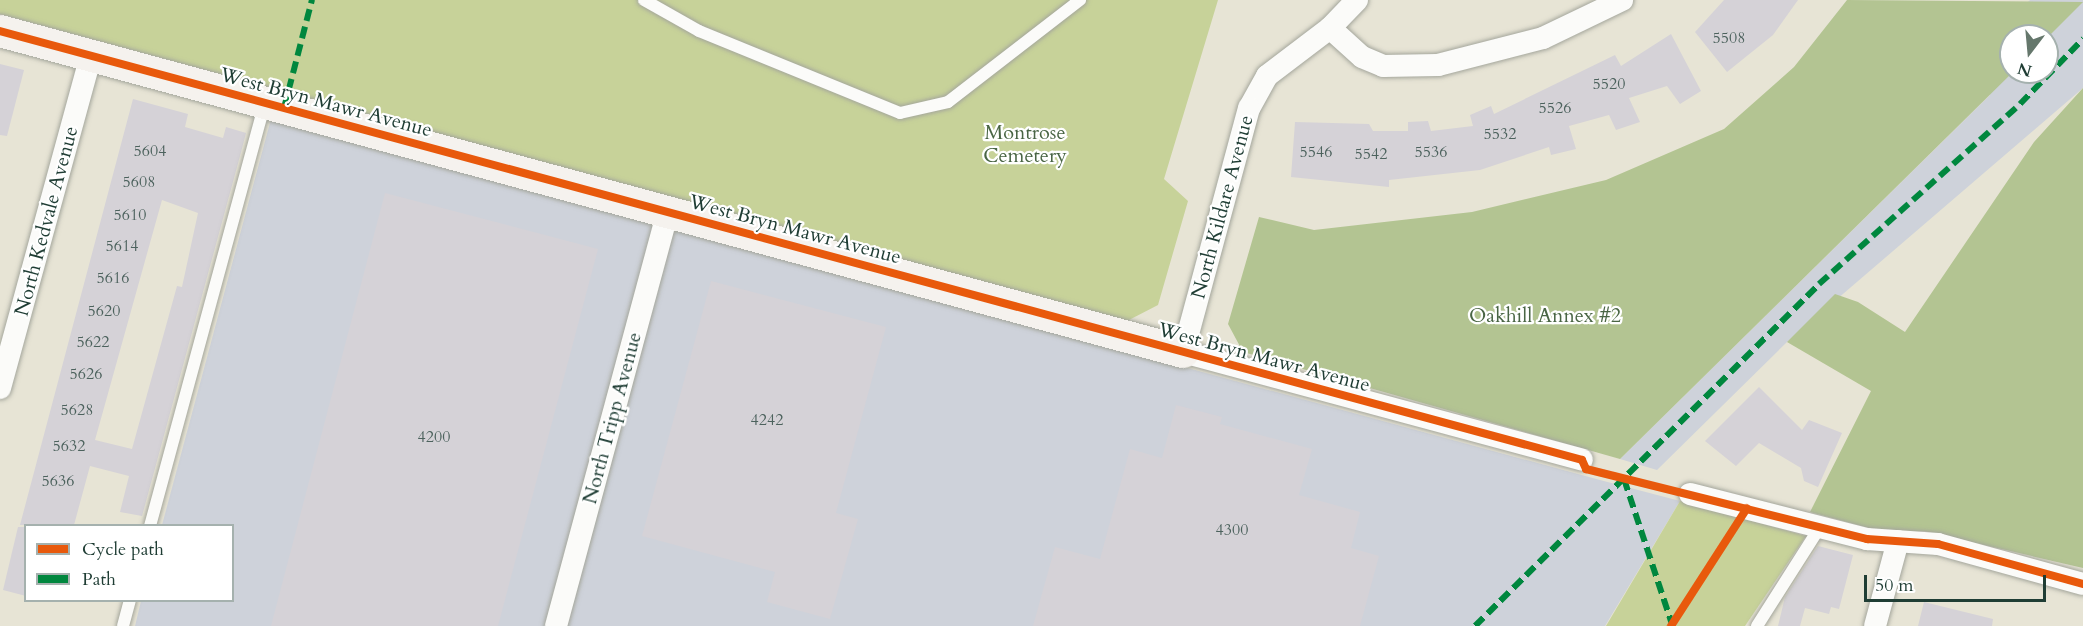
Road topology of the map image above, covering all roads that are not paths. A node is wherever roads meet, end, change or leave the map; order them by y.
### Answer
1 (644, 0) edge
2 (1080, 0) edge
3 (1357, 0) edge
4 (1622, 0) edge
5 (1330, 28) junction
6 (0, 31) edge
7 (91, 55) junction
8 (266, 102) junction
9 (668, 211) junction
10 (1183, 352) junction
11 (0, 388) edge
12 (1582, 460) dead end
13 (1690, 494) dead end
14 (150, 524) edge
15 (1820, 527) junction
16 (1898, 541) junction
17 (2083, 584) edge
18 (129, 602) edge
19 (123, 626) edge
20 (556, 626) edge
21 (1756, 626) edge
22 (1875, 626) edge

1 - 2 lane
3 - 5 street, North Kildare Avenue
4 - 5 street
5 - 10 street, North Kildare Avenue
6 - 7 street, West Bryn Mawr Avenue
7 - 8 street, West Bryn Mawr Avenue
7 - 11 street, North Kedvale Avenue
8 - 9 street, West Bryn Mawr Avenue
8 - 14 lane
9 - 10 street, West Bryn Mawr Avenue
9 - 20 street, North Tripp Avenue
10 - 12 street, West Bryn Mawr Avenue
13 - 15 street
15 - 16 street
15 - 21 lane
16 - 17 street
16 - 22 street
18 - 19 lane

